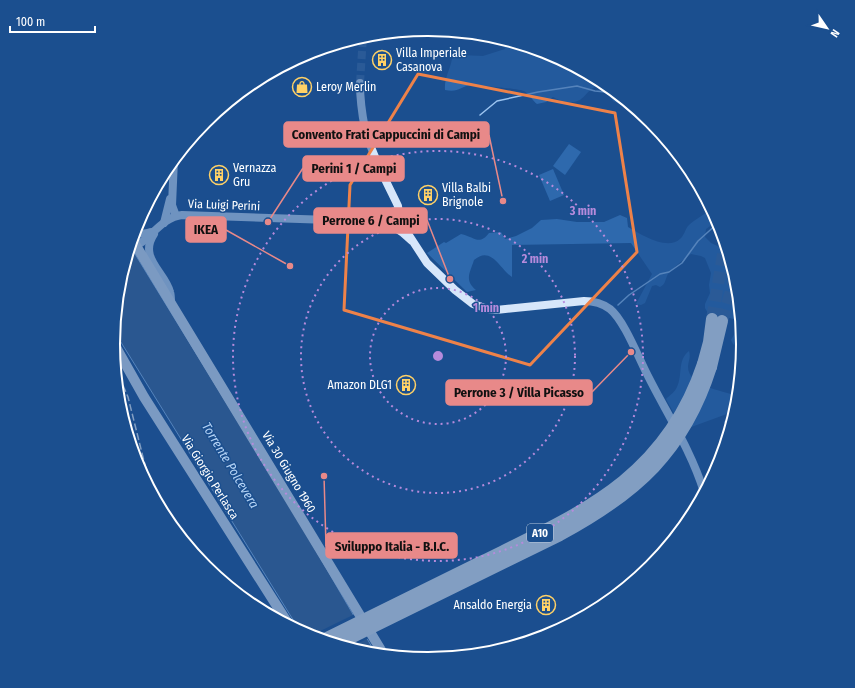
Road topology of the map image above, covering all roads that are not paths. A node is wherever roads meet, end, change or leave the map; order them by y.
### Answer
1 (360, 83) tunnel mouth
2 (174, 169) edge
3 (390, 189) junction
4 (173, 193) junction
5 (176, 216) junction
6 (392, 221) junction
7 (159, 227) junction
8 (140, 234) edge
9 (137, 241) edge
10 (135, 249) edge
11 (171, 303) junction
12 (717, 320) tunnel mouth
13 (120, 355) edge
14 (120, 363) edge
15 (707, 366) junction
16 (142, 396) junction
17 (701, 485) edge
18 (283, 616) edge
19 (330, 637) edge
20 (344, 641) edge
21 (380, 648) edge

1 - 3 main road
2 - 4 main road
3 - 6 main road
3 - 6 main road
4 - 5 main road
4 - 7 main road, Via 30 Giugno 1960
5 - 6 main road, Via Luigi Perini
5 - 7 main road
6 - 17 main road
7 - 8 main road
7 - 9 main road
7 - 11 main road, Via 30 Giugno 1960
10 - 11 main road, Via 30 Giugno 1960
11 - 21 main road, Via 30 Giugno 1960
12 - 15 highway, A10
13 - 16 main road, Via Giorgio Perlasca
14 - 16 main road
15 - 19 highway, A10, bridge
15 - 20 highway, A10, bridge
16 - 18 main road, Via Giorgio Perlasca

